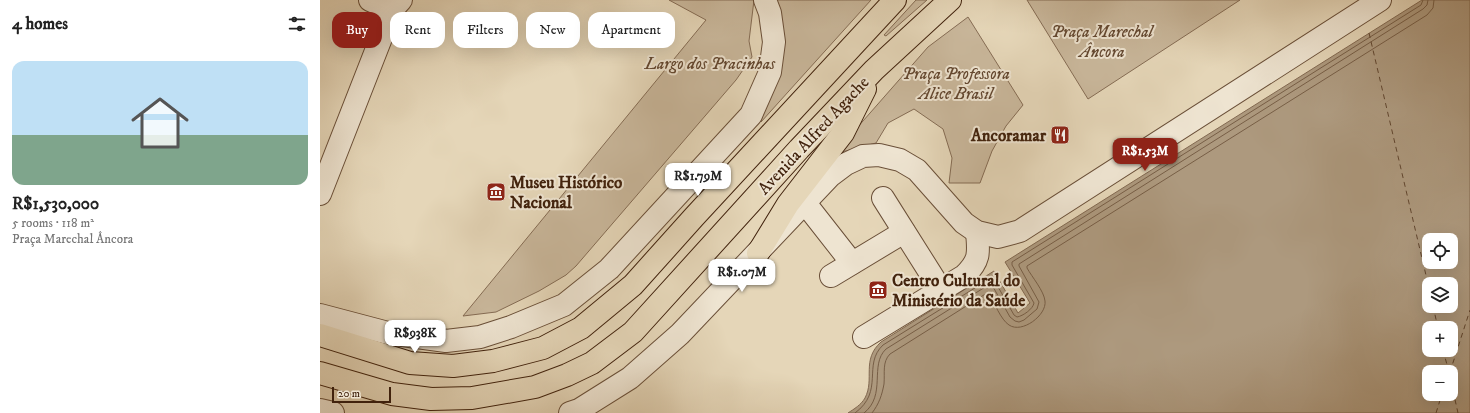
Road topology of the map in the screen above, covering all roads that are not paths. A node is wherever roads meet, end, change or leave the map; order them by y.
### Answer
1 (370, 0) edge
2 (765, 0) edge
3 (896, 0) edge
4 (950, 0) edge
5 (1380, 0) edge
6 (397, 5) edge
7 (874, 70) junction
8 (320, 194) edge
9 (883, 198) dead end
10 (805, 203) junction
11 (904, 232) junction
12 (977, 232) junction
13 (758, 253) junction
14 (852, 263) junction
15 (831, 276) dead end
16 (941, 290) junction
17 (320, 316) edge
18 (320, 335) edge
19 (864, 337) dead end
20 (320, 374) edge
21 (320, 410) edge
22 (333, 413) edge
23 (570, 413) edge

1 - 6 street
2 - 17 street
3 - 18 highway, Avenida Alfred Agache
4 - 7 highway, Avenida Alfred Agache
5 - 12 street
6 - 8 street
7 - 13 highway
7 - 20 highway, Avenida Alfred Agache
9 - 11 street
10 - 12 street
10 - 13 street
10 - 14 street
11 - 14 street
11 - 16 street
12 - 16 street
13 - 23 street
14 - 15 street
16 - 19 street
21 - 22 street

